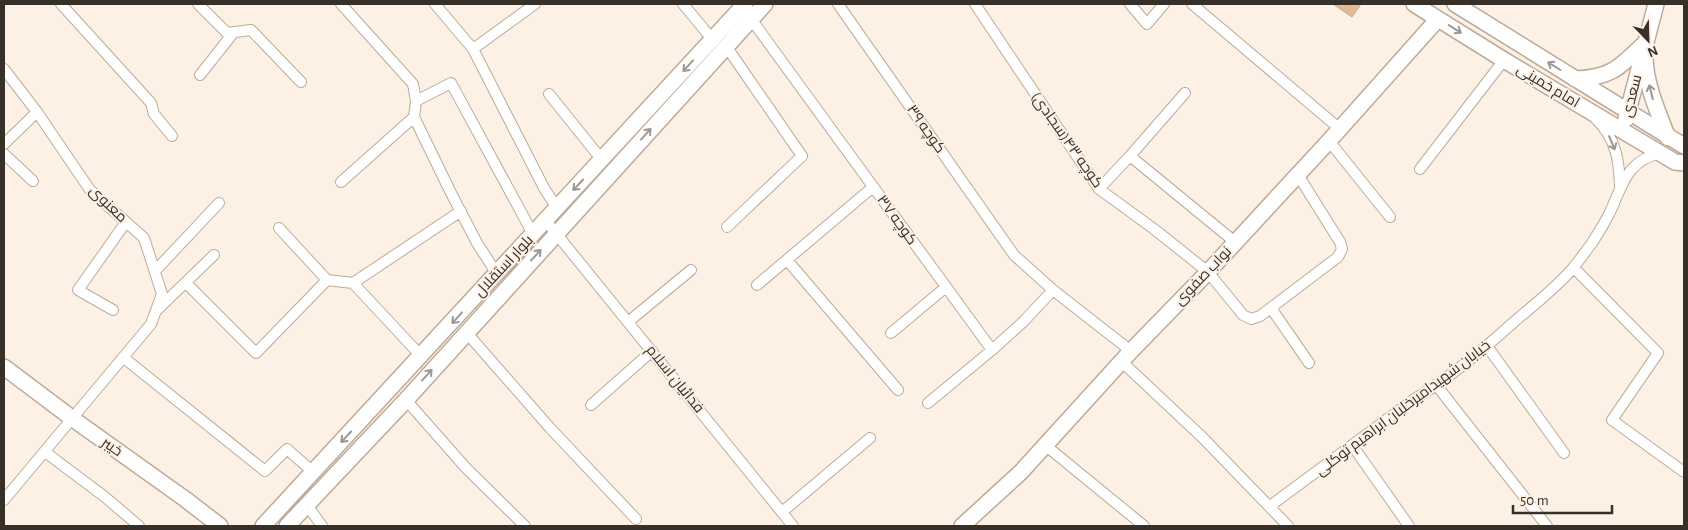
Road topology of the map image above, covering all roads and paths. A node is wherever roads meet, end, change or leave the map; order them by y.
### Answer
1 (61, 4) edge
2 (198, 4) edge
3 (341, 4) edge
4 (435, 4) edge
5 (535, 4) edge
6 (683, 4) edge
7 (745, 4) edge
8 (765, 4) edge
9 (838, 4) edge
10 (975, 4) edge
11 (1130, 4) edge
12 (1164, 4) edge
13 (1192, 4) edge
14 (1414, 4) edge
15 (1455, 4) edge
16 (1656, 4) edge
17 (1438, 18) junction
18 (751, 19) junction
19 (234, 32) junction
20 (719, 43) junction
21 (1645, 43) junction
22 (473, 49) junction
23 (1504, 60) junction
24 (4, 69) edge
25 (200, 75) dead end
26 (1575, 79) junction
27 (301, 82) dead end
28 (1185, 93) dead end
29 (548, 94) dead end
30 (416, 101) junction
31 (1585, 108) junction
32 (1629, 111) junction
33 (37, 112) junction
34 (414, 117) junction
35 (1340, 130) junction
36 (1622, 130) junction
37 (172, 136) dead end
38 (1668, 138) junction
39 (1329, 141) junction
40 (4, 144) edge
41 (1684, 146) edge
42 (1661, 153) junction
43 (4, 154) edge
44 (1130, 156) junction
45 (602, 160) junction
46 (1684, 163) edge
47 (1420, 169) dead end
48 (1298, 175) junction
49 (33, 181) dead end
50 (341, 182) dead end
51 (873, 187) junction
52 (1620, 187) junction
53 (1099, 189) junction
54 (219, 203) dead end
55 (558, 208) junction
56 (461, 211) junction
57 (1390, 217) dead end
58 (546, 221) junction
59 (126, 222) junction
60 (727, 227) dead end
61 (279, 228) dead end
62 (556, 232) junction
63 (533, 234) junction
64 (1235, 242) junction
65 (214, 255) dead end
66 (787, 260) junction
67 (1574, 268) junction
68 (691, 270) dead end
69 (155, 271) junction
70 (1208, 272) junction
71 (497, 274) junction
72 (327, 280) junction
73 (186, 283) junction
74 (353, 283) junction
75 (757, 285) dead end
76 (946, 287) junction
77 (1053, 290) junction
78 (1271, 308) junction
79 (114, 310) dead end
80 (156, 312) junction
81 (628, 322) junction
82 (466, 332) junction
83 (891, 333) dead end
84 (1487, 346) junction
85 (992, 350) junction
86 (652, 351) junction
87 (421, 356) junction
88 (1126, 356) junction
89 (124, 358) junction
90 (1309, 363) dead end
91 (4, 367) edge
92 (1436, 386) junction
93 (898, 390) dead end
94 (406, 400) junction
95 (928, 403) dead end
96 (592, 405) dead end
97 (73, 419) junction
98 (870, 438) dead end
99 (1045, 445) junction
100 (1352, 445) junction
101 (45, 452) junction
102 (1564, 453) dead end
103 (313, 472) junction
104 (1684, 472) edge
105 (6, 494) edge
106 (307, 505) junction
107 (1270, 506) junction
108 (782, 512) junction
109 (636, 519) dead end
110 (139, 526) edge
111 (220, 526) edge
112 (263, 526) edge
113 (287, 526) edge
114 (322, 526) edge
115 (525, 526) edge
116 (793, 526) edge
117 (962, 526) edge
118 (1144, 526) edge
119 (1288, 526) edge
120 (1408, 526) edge
121 (1547, 526) edge

1 - 37 street
2 - 19 street
3 - 30 street
4 - 22 street
5 - 22 street
6 - 20 street
7 - 20 main road, بلوار استقلال
8 - 18 main road, بلوار استقلال
9 - 77 street, کوچه ۳۹
10 - 53 street, کوچه ۴۳(سجادی)
11 - 12 street
13 - 35 street
14 - 17 main road, امام خمینی
26 -> 15 main road, امام خمینی
16 - 21 main road, سعدی
17 -> 23 main road, امام خمینی
17 - 35 main road, نواب صفوی
18 - 20 main road, بلوار استقلال
18 - 51 street, کوچه ۳۷
19 - 25 street
19 - 27 street
20 -> 45 main road, بلوار استقلال
20 - 60 street
62 -> 20 main road, بلوار استقلال
21 - 26 main road
21 - 32 main road, سعدی
38 -> 21 main road
22 - 55 street
23 - 31 main road, امام خمینی
23 - 47 street
24 - 33 street, معنوی
26 - 32 main road, امام خمینی
28 - 44 street
29 - 45 street
30 - 34 street
30 - 63 street
31 - 36 main road, امام خمینی
31 -> 52 street
32 - 36 main road, سعدی
32 - 38 main road, امام خمینی
33 - 40 street
33 - 59 street, معنوی
34 - 50 street
34 - 56 street
35 - 39 main road, نواب صفوی
36 - 42 main road, امام خمینی
38 - 41 main road, امام خمینی
39 - 48 main road, نواب صفوی
39 - 57 street
42 - 46 main road, امام خمینی
42 - 52 street
43 - 49 street
44 - 53 street
44 - 64 street
45 -> 55 main road, بلوار استقلال
48 - 64 main road, نواب صفوی
48 - 78 street
51 - 66 street
51 - 76 street, کوچه ۳۷
52 - 67 street, خیابان شهیدامیرخلبان ابراهیم توکلی
53 - 70 street, کوچه ۴۳(سجادی)
54 - 69 street
55 - 58 main road, بلوار استقلال
56 - 71 street
56 - 74 street
58 - 62 street, فدائیان اسلام
58 - 63 main road, بلوار استقلال
59 - 69 street, معنوی
59 - 79 street
61 - 72 street
62 - 81 street, فدائیان اسلام
82 -> 62 main road, بلوار استقلال
63 - 71 main road, بلوار استقلال
64 - 70 main road, نواب صفوی
65 - 73 street
66 - 75 street
66 - 93 street
67 - 84 street, خیابان شهیدامیرخلبان ابراهیم توکلی
67 - 104 street
68 - 81 street
69 - 80 street, معنوی
70 - 78 street, کوچه ۴۳(سجادی)
70 - 88 main road, نواب صفوی
71 -> 87 main road, بلوار استقلال
72 - 73 street
72 - 74 street
73 - 80 street
74 - 87 street
76 - 83 street
76 - 85 street, کوچه ۳۷
77 - 85 street
77 - 88 street, کوچه ۳۹
78 - 90 street
80 - 89 street, معنوی
81 - 86 street, فدائیان اسلام
94 -> 82 main road, بلوار استقلال
82 - 109 street
84 - 92 street, خیابان شهیدامیرخلبان ابراهیم توکلی
84 - 102 street
85 - 95 street
86 - 96 street
86 - 108 street, فدائیان اسلام
87 -> 103 main road, بلوار استقلال
88 - 99 main road, نواب صفوی
88 - 107 street, کوچه ۳۹
89 - 97 street, معنوی
89 - 103 street
91 - 97 main road, خیبر
92 - 100 street, خیابان شهیدامیرخلبان ابراهیم توکلی
92 - 121 street
94 - 106 main road, بلوار استقلال
94 - 115 street
97 - 101 street, معنوی
97 - 111 main road, خیبر
98 - 108 street
99 - 117 main road, نواب صفوی
99 - 118 street
100 - 107 street, خیابان شهیدامیرخلبان ابراهیم توکلی
100 - 120 street
101 - 105 street, معنوی
101 - 110 street
103 - 112 main road, بلوار استقلال
106 - 113 main road, بلوار استقلال
106 - 114 street
107 - 119 street, کوچه ۳۹
108 - 116 street, فدائیان اسلام

